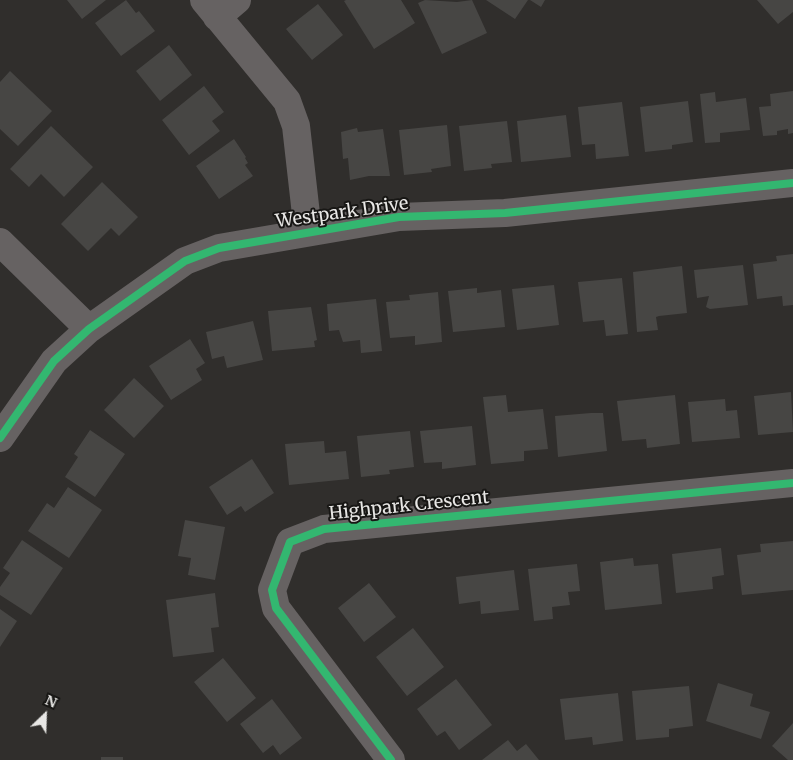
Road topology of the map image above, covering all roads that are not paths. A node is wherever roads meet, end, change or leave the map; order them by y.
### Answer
1 (237, 0) edge
2 (210, 8) edge
3 (793, 183) edge
4 (308, 232) junction
5 (0, 242) edge
6 (89, 329) junction
7 (0, 438) edge
8 (793, 483) edge
9 (391, 760) edge

1 - 2 street
2 - 4 street
3 - 4 street, Westpark Drive
4 - 6 street, Westpark Drive
5 - 6 street
6 - 7 street, Westpark Drive
8 - 9 street, Highpark Crescent

